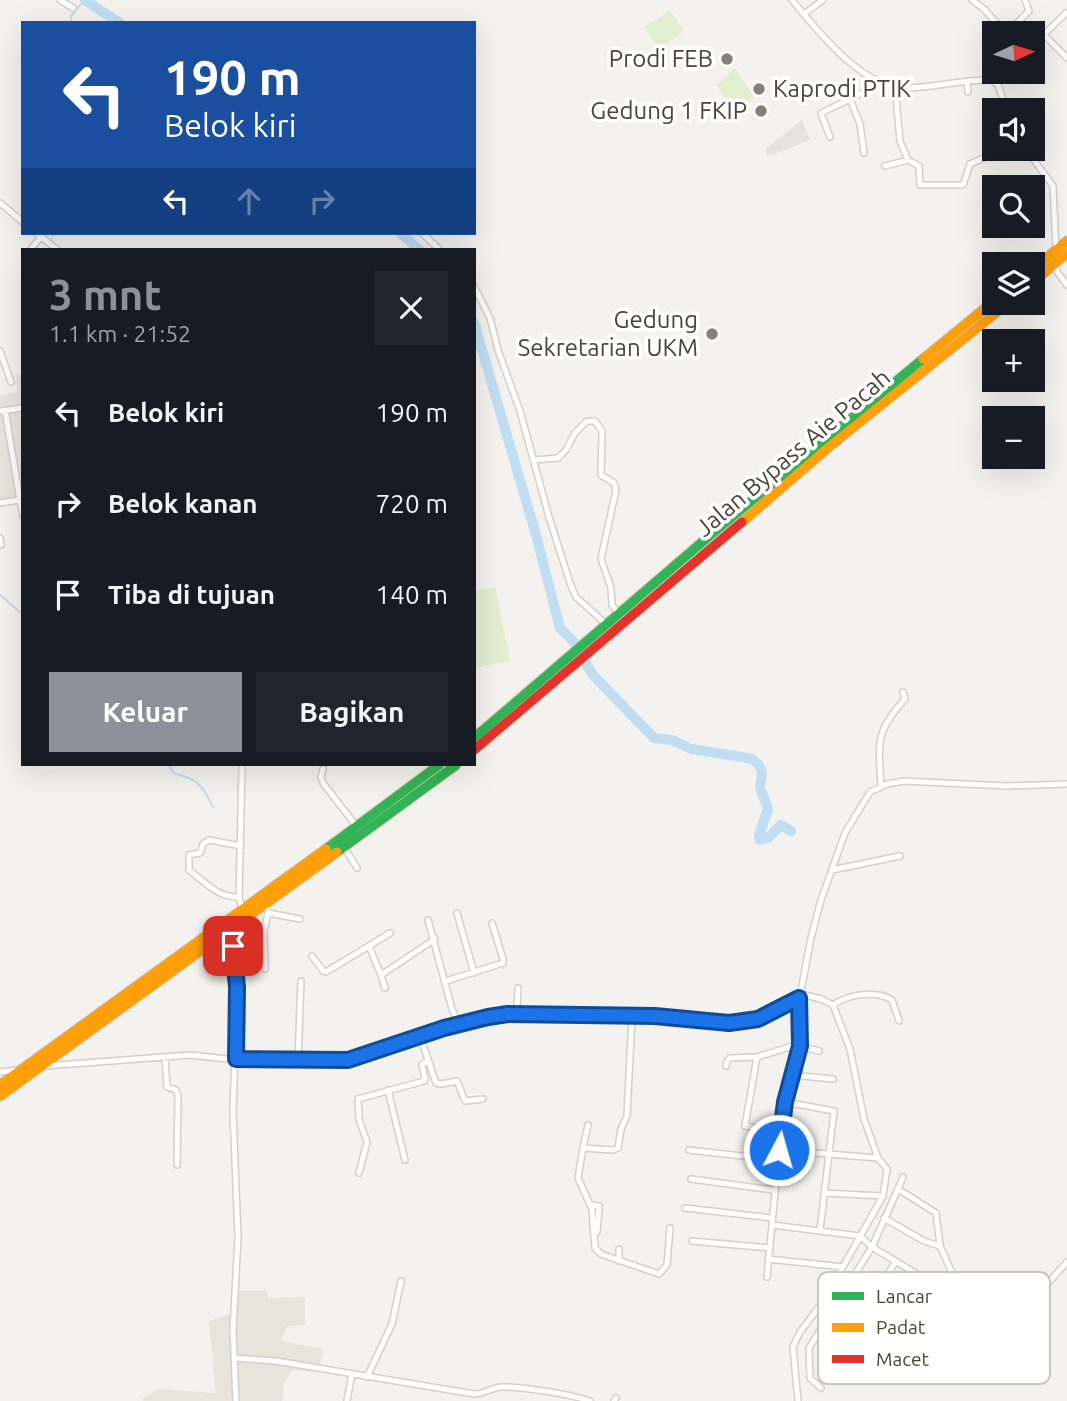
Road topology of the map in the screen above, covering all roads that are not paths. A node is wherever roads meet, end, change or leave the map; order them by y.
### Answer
1 (60, 0) edge
2 (792, 0) edge
3 (823, 0) edge
4 (972, 0) edge
5 (1025, 0) edge
6 (73, 8) dead end
7 (1066, 13) edge
8 (804, 14) junction
9 (995, 21) edge
10 (1019, 21) edge
11 (1045, 34) edge
12 (1045, 36) edge
13 (1067, 58) edge
14 (967, 81) junction
15 (982, 82) edge
16 (883, 83) junction
17 (895, 86) junction
18 (968, 92) dead end
19 (850, 99) junction
20 (830, 137) dead end
21 (864, 153) dead end
22 (982, 159) edge
23 (908, 160) junction
24 (1035, 161) edge
25 (885, 166) dead end
26 (0, 203) edge
27 (21, 220) edge
28 (39, 235) edge
29 (424, 235) edge
30 (1067, 241) edge
31 (55, 248) edge
32 (438, 248) edge
33 (1056, 250) junction
34 (1067, 253) edge
35 (1045, 259) edge
36 (1053, 265) junction
37 (1045, 272) edge
38 (1067, 285) edge
39 (476, 290) edge
40 (982, 311) edge
41 (993, 315) edge
42 (0, 351) edge
43 (3, 368) edge
44 (11, 382) dead end
45 (21, 408) edge
46 (2, 410) edge
47 (534, 460) junction
48 (21, 500) edge
49 (0, 503) edge
50 (619, 614) junction
51 (605, 630) junction
52 (903, 692) dead end
53 (476, 736) edge
54 (476, 748) edge
55 (242, 766) edge
56 (438, 766) edge
57 (455, 766) edge
58 (323, 769) dead end
59 (1067, 784) edge
60 (881, 787) junction
61 (357, 827) junction
62 (241, 846) junction
63 (344, 848) junction
64 (332, 851) junction
65 (900, 856) dead end
66 (357, 868) dead end
67 (832, 870) junction
68 (239, 897) junction
69 (267, 908) junction
70 (242, 909) junction
71 (457, 913) dead end
72 (300, 919) dead end
73 (428, 920) dead end
74 (492, 923) dead end
75 (228, 931) junction
76 (390, 933) dead end
77 (435, 939) junction
78 (369, 946) junction
79 (312, 956) dead end
80 (265, 969) dead end
81 (474, 973) junction
82 (381, 975) junction
83 (793, 977) dead end
84 (803, 977) junction
85 (301, 981) dead end
86 (446, 981) junction
87 (384, 988) dead end
88 (518, 988) dead end
89 (800, 996) junction
90 (832, 1005) junction
91 (508, 1014) junction
92 (632, 1016) junction
93 (899, 1021) dead end
94 (459, 1024) junction
95 (420, 1036) junction
96 (800, 1046) junction
97 (819, 1051) dead end
98 (165, 1057) junction
99 (757, 1057) junction
100 (236, 1059) junction
101 (298, 1060) junction
102 (428, 1060) junction
103 (41, 1066) junction
104 (726, 1066) dead end
105 (22, 1070) junction
106 (792, 1075) junction
107 (833, 1079) dead end
108 (4, 1082) edge
109 (388, 1090) junction
110 (0, 1096) edge
111 (483, 1099) dead end
112 (785, 1102) junction
113 (589, 1125) dead end
114 (737, 1125) dead end
115 (745, 1126) junction
116 (757, 1128) dead end
117 (583, 1148) junction
118 (690, 1150) dead end
119 (779, 1150) junction
120 (828, 1154) junction
121 (877, 1158) junction
122 (405, 1160) dead end
123 (777, 1160) junction
124 (177, 1166) dead end
125 (359, 1173) dead end
126 (903, 1177) dead end
127 (691, 1179) dead end
128 (898, 1189) junction
129 (774, 1190) junction
130 (824, 1194) junction
131 (883, 1196) junction
132 (591, 1205) junction
133 (685, 1208) dead end
134 (884, 1218) junction
135 (772, 1221) junction
136 (670, 1228) dead end
137 (820, 1230) junction
138 (597, 1232) dead end
139 (692, 1241) dead end
140 (866, 1242) junction
141 (940, 1246) junction
142 (769, 1248) junction
143 (620, 1249) dead end
144 (768, 1259) junction
145 (619, 1261) junction
146 (896, 1261) junction
147 (1067, 1262) edge
148 (843, 1267) junction
149 (840, 1272) edge
150 (853, 1272) edge
151 (889, 1272) edge
152 (914, 1272) edge
153 (952, 1272) edge
154 (767, 1277) dead end
155 (401, 1281) dead end
156 (1050, 1281) edge
157 (818, 1307) edge
158 (818, 1335) edge
159 (234, 1357) junction
160 (352, 1374) junction
161 (367, 1377) junction
162 (821, 1388) dead end
163 (236, 1401) edge
164 (347, 1401) edge
165 (590, 1401) edge
166 (798, 1401) edge

1 - 6 street
2 - 8 street
3 - 8 street
4 - 9 street
5 - 10 street
7 - 11 street
8 - 16 street
12 - 13 street
14 - 15 street
14 - 17 street
14 - 18 street
16 - 17 street
16 - 19 street
17 - 23 street
19 - 20 street
19 - 21 street
22 - 23 street
23 - 25 street
24 - 33 street
26 - 27 street
28 - 31 street
29 - 32 street
30 - 33 highway
33 - 35 highway
34 - 36 highway
36 - 37 highway
36 - 38 street
39 - 47 street
40 - 50 highway
41 - 51 highway, Jalan Bypass Aie Pacah
42 - 43 street
43 - 44 street
45 - 46 street
46 - 48 street
47 - 50 street
47 - 51 street
48 - 49 street
50 - 51 highway
51 - 53 highway
51 - 54 highway
52 - 60 street
55 - 62 street
56 - 61 highway
57 - 63 highway
58 - 61 street
59 - 60 street
60 - 67 street
61 - 64 highway
62 - 68 street
62 - 68 street
63 - 64 highway
63 - 66 street
64 - 69 highway
64 - 70 highway
65 - 67 street
67 - 84 street
68 - 70 street
69 - 72 street
69 - 75 highway
69 - 80 street
70 - 105 highway
71 - 81 street
73 - 77 street
74 - 81 street
75 - 100 street
75 - 103 highway
76 - 78 street
77 - 82 street
77 - 86 street
78 - 79 street
78 - 82 street
81 - 86 street
82 - 87 street
83 - 84 street
84 - 89 street
85 - 101 street
86 - 94 street
88 - 91 street
89 - 90 street
89 - 92 street
89 - 96 street
90 - 93 street
90 - 121 street
91 - 92 street
91 - 94 street
92 - 117 street
94 - 95 street
95 - 101 street
95 - 102 street
96 - 97 street
96 - 99 street
96 - 106 street
98 - 100 street
98 - 103 street
98 - 124 street
99 - 104 street
99 - 115 street
100 - 101 street
100 - 159 street
102 - 109 street
102 - 111 street
103 - 105 street
103 - 108 highway
105 - 108 highway
106 - 107 street
106 - 112 street
108 - 110 highway
109 - 122 street
109 - 125 street
112 - 119 street
112 - 120 street
113 - 117 street
114 - 115 street
115 - 116 street
117 - 132 street
118 - 123 street
119 - 120 street
119 - 123 street
120 - 121 street
120 - 130 street
121 - 131 street
123 - 129 street
126 - 128 street
127 - 129 street
128 - 134 street
128 - 141 street
129 - 135 street
130 - 131 street
130 - 137 street
131 - 140 street
132 - 138 street
132 - 145 street
133 - 135 street
134 - 140 street
134 - 141 street
135 - 137 street
135 - 142 street
136 - 145 street
137 - 140 street
139 - 142 street
140 - 146 street
140 - 148 street
140 - 150 street
141 - 153 street
142 - 144 street
143 - 145 street
144 - 148 street
144 - 154 street
146 - 151 street
146 - 152 street
147 - 156 street
148 - 149 street
155 - 161 street
157 - 166 street
158 - 162 street
159 - 160 street
159 - 163 street
160 - 161 street
160 - 164 street
161 - 165 street

